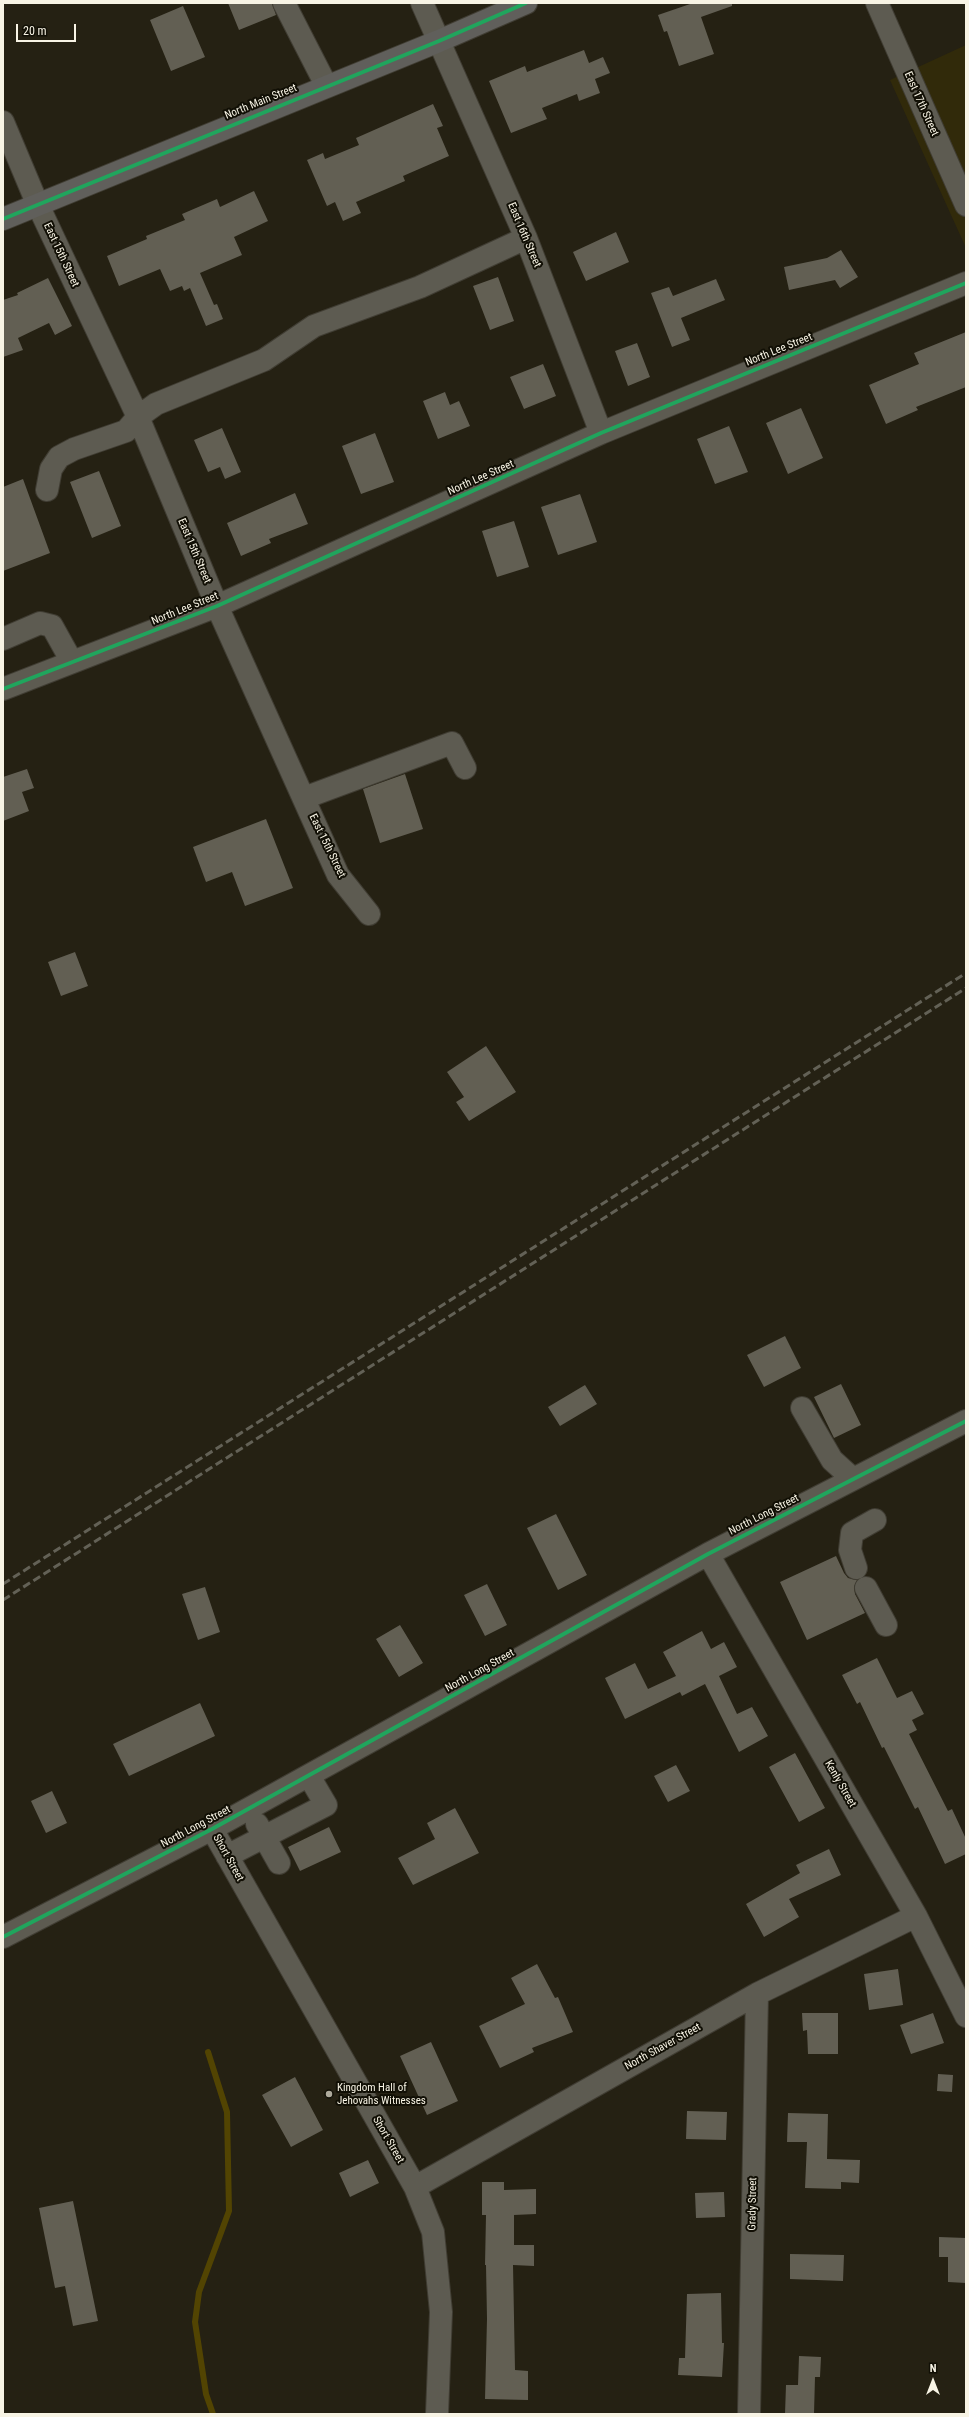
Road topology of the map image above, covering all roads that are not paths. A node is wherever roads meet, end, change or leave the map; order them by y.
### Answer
1 (284, 3) edge
2 (422, 3) edge
3 (526, 3) edge
4 (877, 3) edge
5 (439, 41) junction
6 (326, 85) junction
7 (3, 122) edge
8 (37, 204) junction
9 (966, 205) edge
10 (3, 219) edge
11 (526, 238) junction
12 (966, 283) edge
13 (138, 417) junction
14 (601, 433) junction
15 (47, 490) dead end
16 (217, 606) junction
17 (3, 639) edge
18 (72, 662) junction
19 (3, 690) edge
20 (465, 768) dead end
21 (304, 798) junction
22 (369, 914) dead end
23 (802, 1408) dead end
24 (966, 1421) edge
25 (853, 1480) junction
26 (874, 1520) dead end
27 (708, 1554) junction
28 (856, 1568) dead end
29 (866, 1588) dead end
30 (886, 1625) dead end
31 (309, 1776) junction
32 (248, 1810) junction
33 (212, 1830) junction
34 (265, 1836) junction
35 (227, 1856) junction
36 (279, 1863) dead end
37 (916, 1916) junction
38 (3, 1937) edge
39 (757, 1994) junction
40 (966, 2016) edge
41 (415, 2188) junction
42 (437, 2414) edge
43 (749, 2414) edge

1 - 6 street
2 - 5 street, East 16th Street
3 - 5 main road, North Main Street
4 - 9 street, East 17th Street
5 - 6 main road, North Main Street
5 - 11 street, East 16th Street
6 - 8 main road, North Main Street
7 - 8 street, East 15th Street
8 - 10 main road, North Main Street
8 - 13 street, East 15th Street
11 - 13 street
11 - 14 street, East 16th Street
12 - 14 street, North Lee Street
13 - 15 street
13 - 16 street, East 15th Street
14 - 16 street, North Lee Street
16 - 18 street, North Lee Street
16 - 21 street, East 15th Street
17 - 18 street
18 - 19 street, North Lee Street
20 - 21 street
21 - 22 street, East 15th Street
23 - 25 street
24 - 25 street, North Long Street
25 - 27 street, North Long Street
26 - 28 street
27 - 31 street, North Long Street
27 - 37 street, Kenly Street
29 - 30 street
31 - 32 street, North Long Street
31 - 34 street
32 - 33 street, North Long Street
32 - 34 street
33 - 35 street, Short Street
33 - 38 street, North Long Street
34 - 35 street
34 - 36 street
35 - 41 street, Short Street
37 - 39 street, North Shaver Street
37 - 40 street, Kenly Street
39 - 41 street, North Shaver Street
39 - 43 street, Grady Street
41 - 42 street, Short Street

